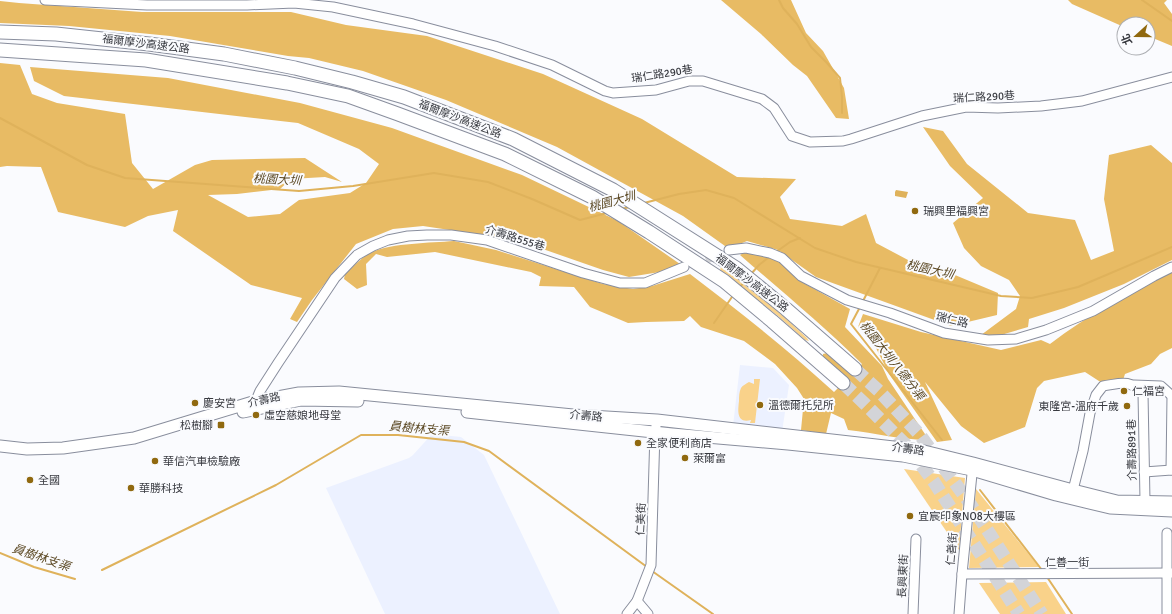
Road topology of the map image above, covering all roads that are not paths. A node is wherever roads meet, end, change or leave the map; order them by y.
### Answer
1 (45, 0) edge
2 (0, 32) edge
3 (0, 50) edge
4 (1172, 77) edge
5 (730, 250) tunnel mouth
6 (684, 267) tunnel mouth
7 (1172, 267) edge
8 (824, 342) junction
9 (811, 354) junction
10 (855, 369) tunnel mouth
11 (843, 383) tunnel mouth
12 (1134, 385) junction
13 (1172, 396) edge
14 (254, 405) junction
15 (657, 420) junction
16 (656, 432) junction
17 (0, 446) edge
18 (0, 453) edge
19 (972, 466) junction
20 (1172, 470) edge
21 (1144, 472) junction
22 (1073, 490) junction
23 (1144, 502) junction
24 (1172, 502) edge
25 (1172, 511) edge
26 (1167, 533) dead end
27 (916, 539) dead end
28 (1170, 573) edge
29 (962, 574) junction
30 (638, 601) junction
31 (627, 614) edge
32 (648, 614) edge
33 (913, 614) edge
34 (959, 614) edge
35 (1167, 614) edge

1 - 4 street, 瑞仁路290巷
2 - 8 highway, 福爾摩沙高速公路
3 - 9 highway, 福爾摩沙高速公路
5 - 7 street, 瑞仁路
6 - 14 street, 介壽路555巷
8 - 9 highway
8 - 10 highway, 福爾摩沙高速公路
9 - 11 highway, 福爾摩沙高速公路
12 - 13 street
12 - 21 street, 介壽路891巷
12 - 22 street
13 - 20 street
14 - 15 main road, 介壽路
14 - 16 main road, 介壽路
14 - 17 main road, 介壽路
14 - 18 main road, 介壽路
15 - 16 street, 仁美街
15 - 19 main road, 介壽路
16 - 19 main road, 介壽路
16 - 30 street, 仁美街
19 - 22 main road, 介壽路
19 - 25 main road, 介壽路
19 - 29 street, 仁善街
20 - 21 street
21 - 23 street, 介壽路891巷
22 - 23 main road, 介壽路
23 - 24 main road, 介壽路
26 - 28 street
27 - 33 street, 長興東街
28 - 29 street, 仁善一街
28 - 35 street
29 - 34 street, 仁善街
30 - 31 street, 仁美街
30 - 32 street

